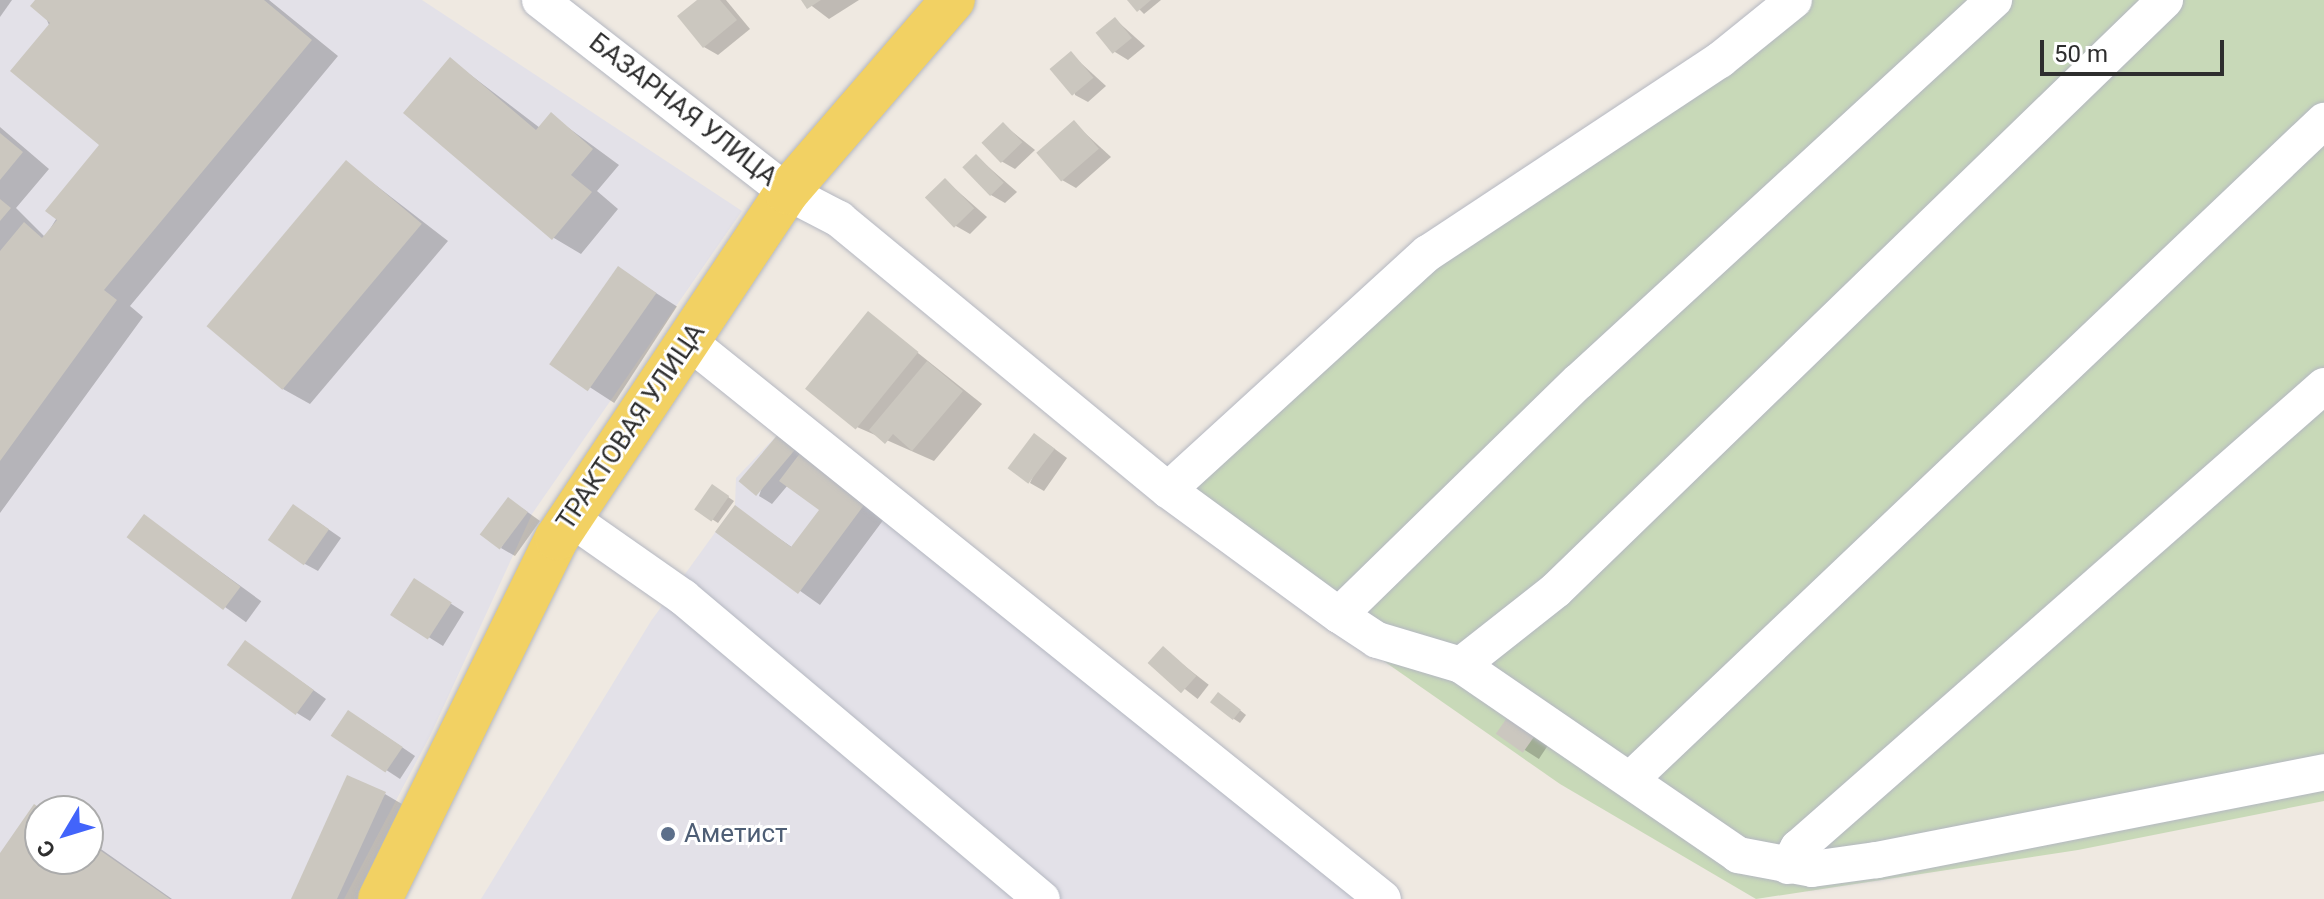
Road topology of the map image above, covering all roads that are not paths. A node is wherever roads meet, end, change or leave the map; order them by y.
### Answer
1 (540, 0) edge
2 (953, 0) edge
3 (1794, 0) edge
4 (1994, 0) edge
5 (2165, 0) edge
6 (2324, 121) edge
7 (787, 192) junction
8 (688, 341) junction
9 (2324, 386) edge
10 (1168, 490) junction
11 (570, 518) junction
12 (1339, 615) junction
13 (1461, 665) junction
14 (2324, 772) edge
15 (1631, 779) junction
16 (1788, 866) junction
17 (380, 899) edge
18 (1042, 899) edge
19 (1383, 899) edge

1 - 7 street, БАЗАРНАЯ УЛИЦА
2 - 7 main road, ТРАКТОВАЯ УЛИЦА
3 - 10 street
4 - 12 street
5 - 13 street
6 - 15 street
7 - 8 main road, ТРАКТОВАЯ УЛИЦА
7 - 10 street, БАЗАРНАЯ УЛИЦА
8 - 11 main road, ТРАКТОВАЯ УЛИЦА
8 - 19 street
9 - 16 street
10 - 12 street, БАЗАРНАЯ УЛИЦА
11 - 17 main road, ТРАКТОВАЯ УЛИЦА
11 - 18 street
12 - 13 street, БАЗАРНАЯ УЛИЦА
13 - 15 street, БАЗАРНАЯ УЛИЦА
14 - 16 street, БАЗАРНАЯ УЛИЦА
15 - 16 street, БАЗАРНАЯ УЛИЦА

